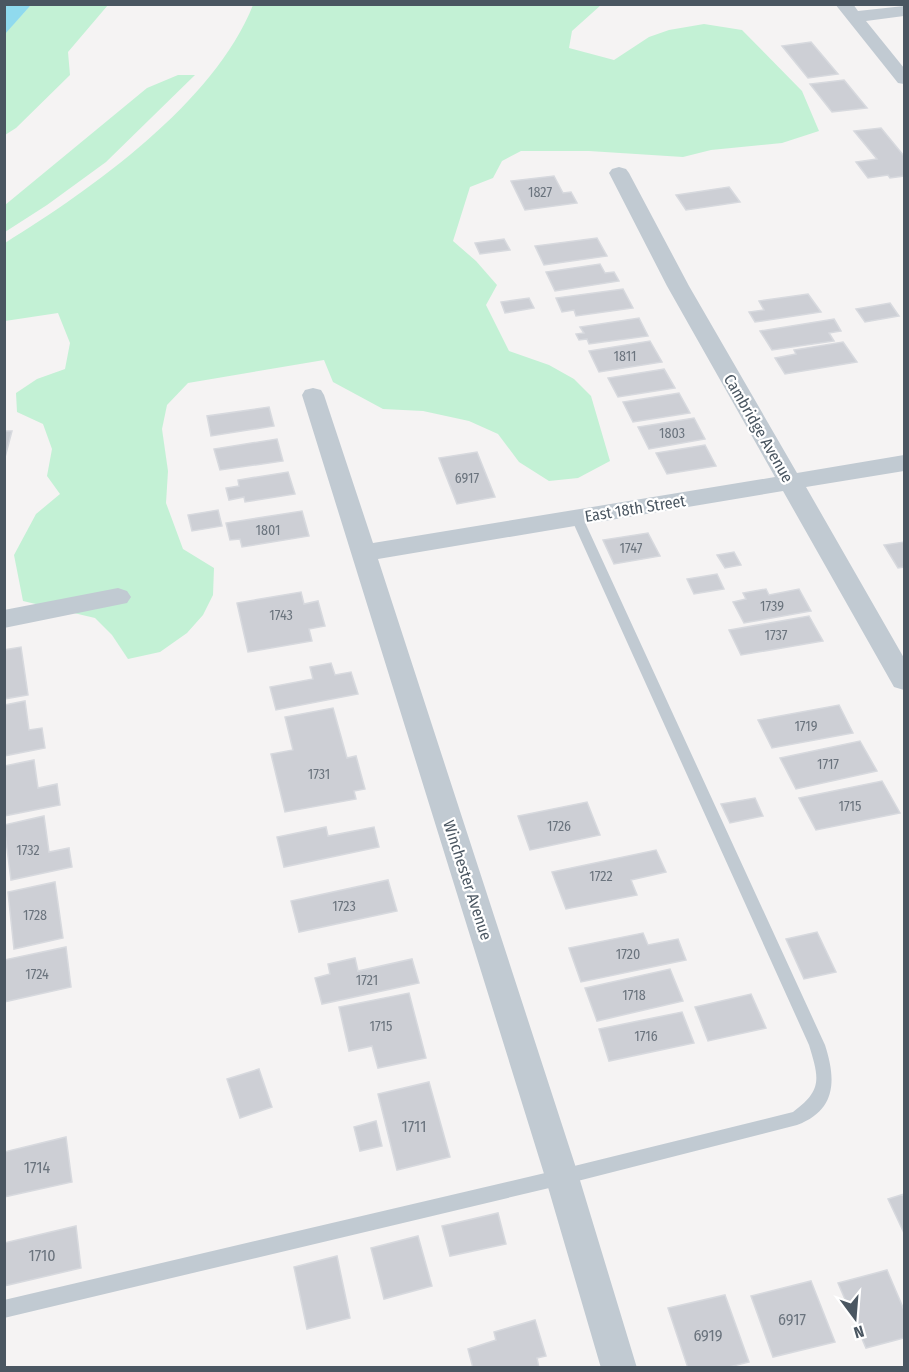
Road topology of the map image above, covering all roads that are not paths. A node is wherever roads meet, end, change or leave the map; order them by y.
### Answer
1 (848, 11) edge
2 (904, 11) edge
3 (904, 79) edge
4 (619, 172) dead end
5 (313, 395) dead end
6 (904, 463) edge
7 (790, 482) junction
8 (578, 518) junction
9 (365, 553) junction
10 (118, 597) dead end
11 (4, 619) edge
12 (904, 680) edge
13 (562, 1177) junction
14 (4, 1309) edge
15 (619, 1368) edge

1 - 2 street
1 - 3 street
4 - 7 street, Cambridge Avenue
5 - 9 street, Winchester Avenue
6 - 7 street, East 18th Street
7 - 8 street, East 18th Street
7 - 12 street, Cambridge Avenue
8 - 9 street, East 18th Street
8 - 13 lane
9 - 13 street, Winchester Avenue
10 - 11 street
13 - 14 lane
13 - 15 street, Winchester Avenue

